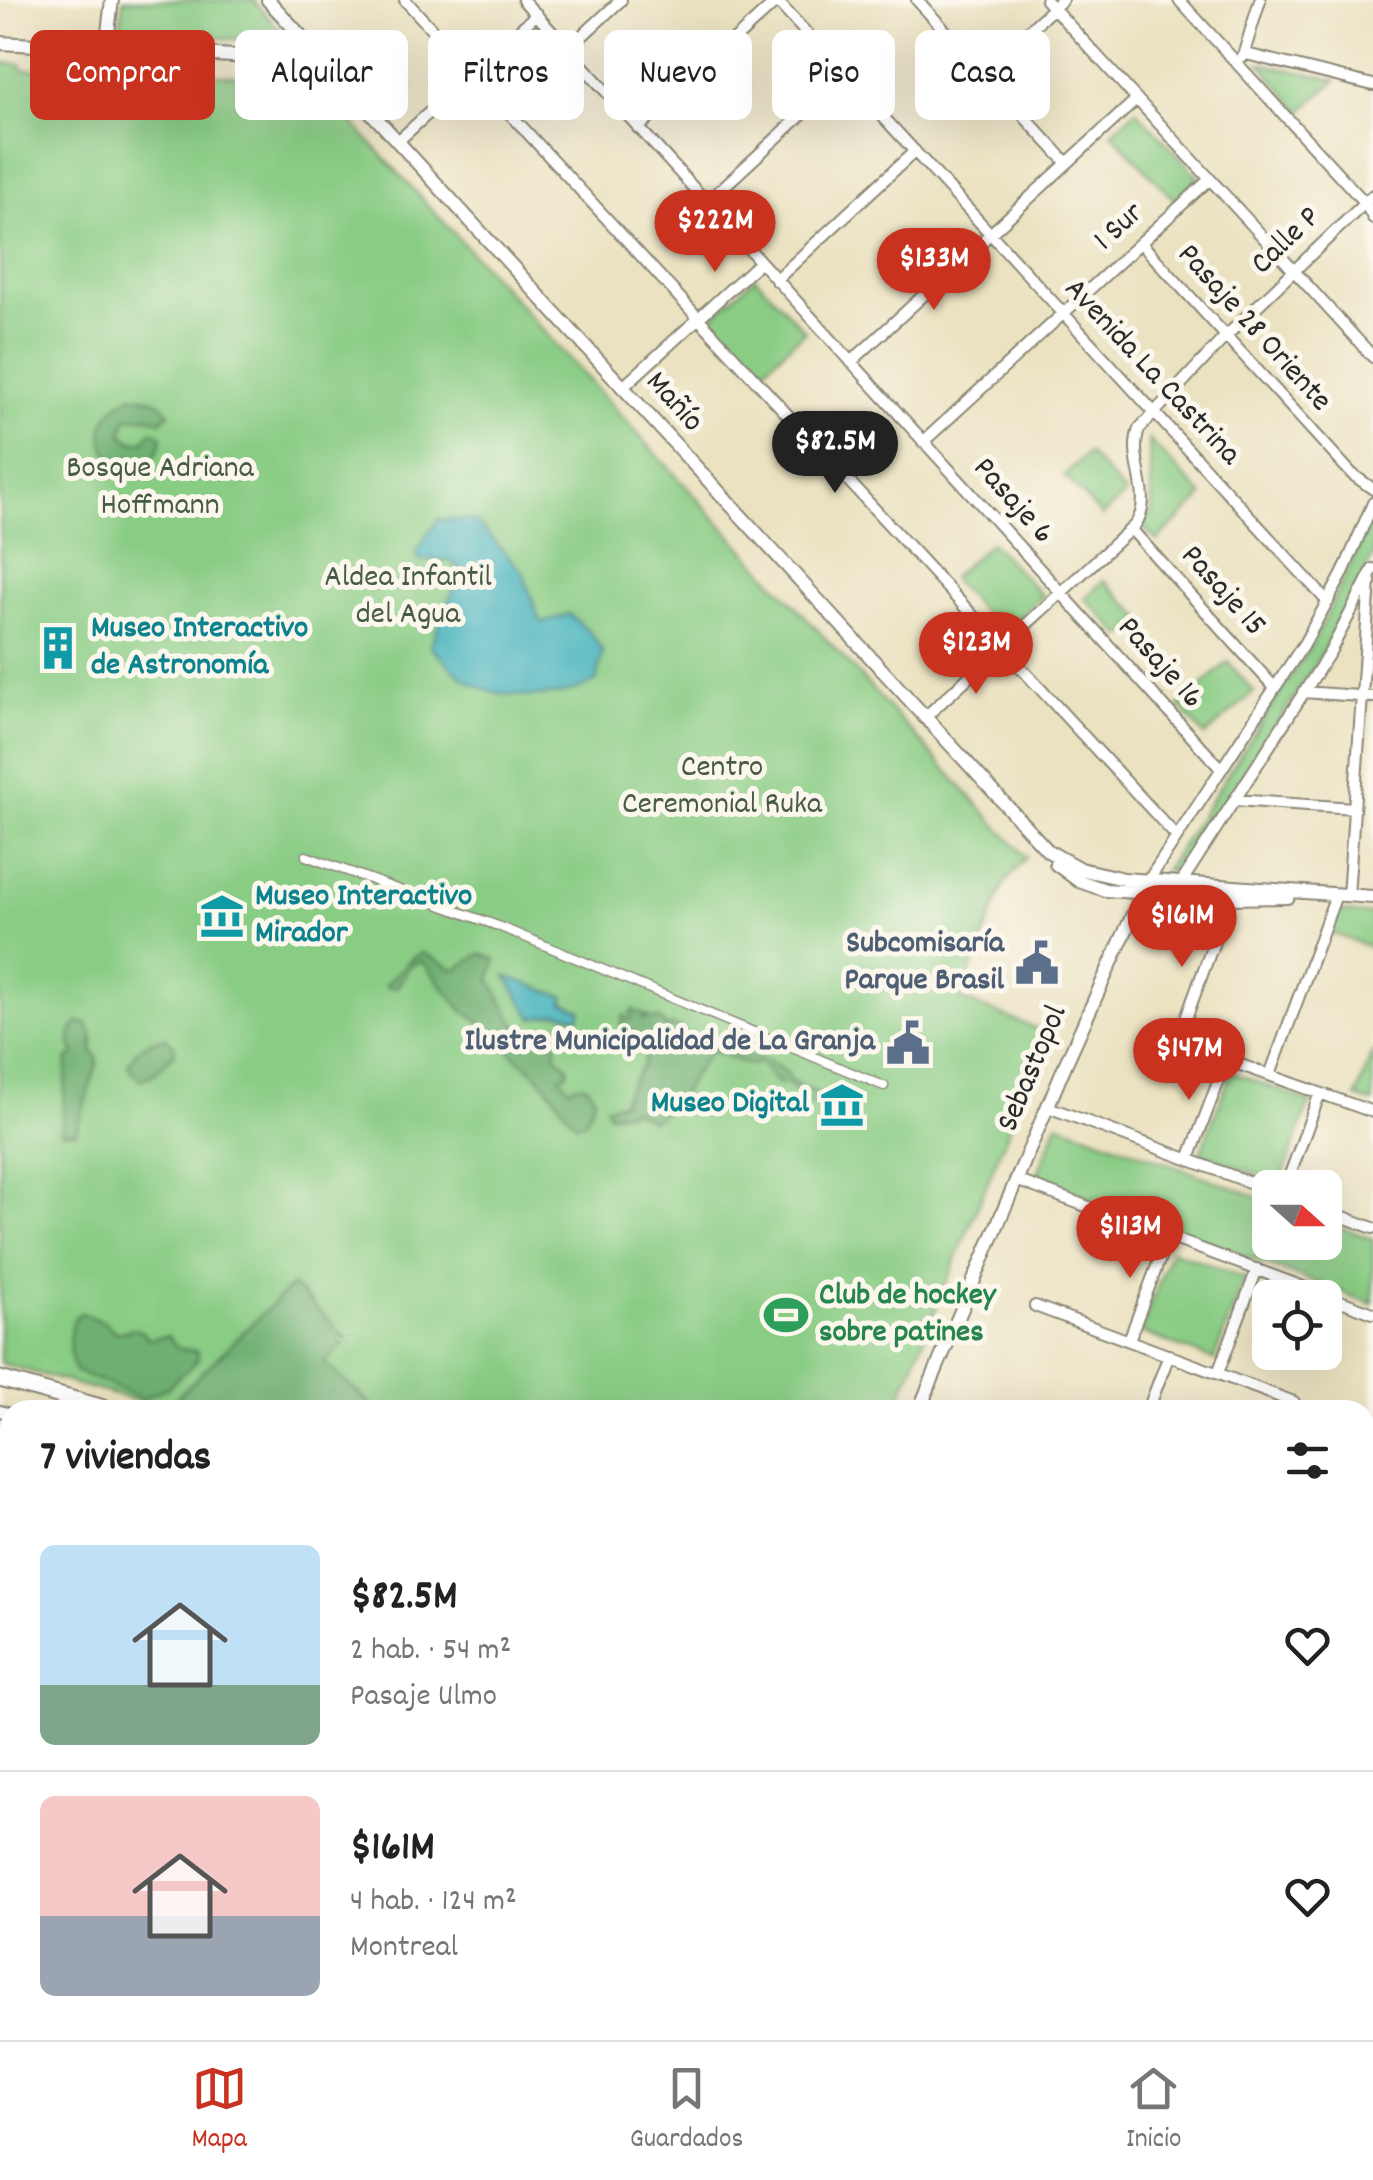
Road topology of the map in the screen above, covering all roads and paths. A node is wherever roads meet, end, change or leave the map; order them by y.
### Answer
1 (112, 0) edge
2 (404, 0) edge
3 (523, 0) edge
4 (622, 0) edge
5 (776, 0) edge
6 (917, 0) edge
7 (1180, 0) edge
8 (1260, 0) edge
9 (273, 2) edge
10 (1054, 3) edge
11 (536, 14) junction
12 (108, 30) edge
13 (297, 30) edge
14 (432, 30) edge
15 (519, 30) edge
16 (550, 30) edge
17 (804, 30) edge
18 (945, 30) edge
19 (1027, 30) edge
20 (584, 35) edge
21 (0, 43) edge
22 (30, 45) edge
23 (1246, 54) junction
24 (1237, 62) junction
25 (584, 69) edge
26 (1373, 85) edge
27 (1137, 99) junction
28 (428, 113) edge
29 (377, 120) edge
30 (515, 120) edge
31 (796, 120) edge
32 (886, 120) edge
33 (1028, 120) edge
34 (638, 128) junction
35 (397, 142) junction
36 (915, 152) junction
37 (1067, 163) junction
38 (1210, 179) junction
39 (1369, 199) edge
40 (706, 203) junction
41 (1373, 218) edge
42 (990, 234) junction
43 (1141, 243) junction
44 (760, 262) junction
45 (1293, 270) junction
46 (776, 280) junction
47 (1064, 314) junction
48 (698, 318) junction
49 (1226, 336) junction
50 (1373, 356) edge
51 (851, 362) junction
52 (622, 388) junction
53 (1154, 413) junction
54 (923, 442) junction
55 (1373, 489) edge
56 (1373, 503) edge
57 (1131, 529) junction
58 (1372, 572) edge
59 (1060, 593) junction
60 (1328, 602) junction
61 (1001, 646) junction
62 (1275, 688) junction
63 (1304, 692) junction
64 (1367, 697) edge
65 (924, 718) junction
66 (1221, 770) junction
67 (1234, 800) junction
68 (1354, 808) junction
69 (1177, 837) junction
70 (306, 856) dead end
71 (1181, 883) junction
72 (1146, 887) junction
73 (1309, 894) junction
74 (1342, 896) junction
75 (1373, 897) edge
76 (1230, 898) junction
77 (1162, 1037) dead end
78 (1177, 1043) junction
79 (1226, 1061) junction
80 (1270, 1075) junction
81 (884, 1086) dead end
82 (1320, 1093) junction
83 (1048, 1107) junction
84 (1373, 1112) edge
85 (1188, 1160) junction
86 (1292, 1170) edge
87 (1016, 1180) junction
88 (1252, 1183) edge
89 (1342, 1216) edge
90 (1373, 1228) edge
91 (1168, 1236) junction
92 (1257, 1270) junction
93 (1035, 1306) dead end
94 (1373, 1313) edge
95 (1129, 1340) junction
96 (1169, 1355) junction
97 (1218, 1374) junction
98 (0, 1379) edge
99 (75, 1400) edge
100 (923, 1400) edge
101 (1152, 1400) edge
102 (1289, 1400) edge

1 - 12 street
2 - 14 street
3 - 11 street, Pasaje 6
4 - 20 street
5 - 17 street, Avenida La Castrina
5 - 34 street
6 - 18 street
7 - 24 street
8 - 23 street
9 - 13 street, Mañío
10 - 19 street
10 - 27 street
11 - 15 street
11 - 16 street, Pasaje 6
21 - 22 street
23 - 24 street
23 - 26 street
24 - 39 street
25 - 34 street, Pasaje 6
27 - 37 street
27 - 38 street
28 - 35 street
29 - 35 street, Mañío
30 - 48 street
31 - 40 street
32 - 36 street, Avenida La Castrina
33 - 37 street
34 - 40 street, Pasaje 6
35 - 52 street, Mañío
36 - 42 street, Avenida La Castrina
36 - 46 street
37 - 42 street
38 - 43 street, 1 Sur
38 - 45 street
39 - 41 street
39 - 45 street, Calle P
40 - 44 street, Pasaje 6
42 - 47 street, Avenida La Castrina
42 - 51 street
43 - 47 street, 1 Sur
43 - 49 street, Pasaje 28 Oriente
44 - 46 street, Pasaje 6
44 - 48 street
45 - 49 street, Calle P
45 - 50 street
46 - 51 street, Pasaje 6
47 - 53 street, Avenida La Castrina
47 - 54 street, 1 Sur
48 - 52 street
48 - 61 street
49 - 53 street, Calle P
49 - 55 street, Pasaje 28 Oriente
51 - 54 street, Pasaje 6
52 - 65 street, Mañío
53 - 57 street
53 - 60 street, Avenida La Castrina
54 - 59 street, Pasaje 6
56 - 60 street, Sebastopol
57 - 59 street
57 - 62 street, Pasaje 15
58 - 63 street
58 - 64 street
59 - 61 street
59 - 66 street, Pasaje 16
60 - 62 street, Sebastopol
61 - 65 street
61 - 69 street
62 - 66 street, Sebastopol
63 - 64 street
63 - 67 street
64 - 68 street
65 - 72 street, Mañío
66 - 69 street, Sebastopol
67 - 68 street
67 - 71 street
68 - 74 street
69 - 72 street, Sebastopol
70 - 81 street
71 - 72 street, Mañío
71 - 73 street, Mañío
72 - 76 street, Mañío
72 - 83 street, Sebastopol
73 - 74 street, Mañío
73 - 76 street, Mañío
74 - 75 street, Mañío
74 - 80 street
76 - 78 street
77 - 78 street
78 - 79 street
79 - 80 street
79 - 85 street
80 - 82 street
82 - 84 street
82 - 86 street
83 - 85 street
83 - 87 street, Sebastopol
85 - 88 street
87 - 91 street
87 - 100 street, Sebastopol
89 - 90 street
91 - 92 street
91 - 95 street
92 - 94 street
92 - 97 street
93 - 95 street
95 - 96 street
96 - 97 street
96 - 101 street
97 - 102 street
98 - 99 main road

